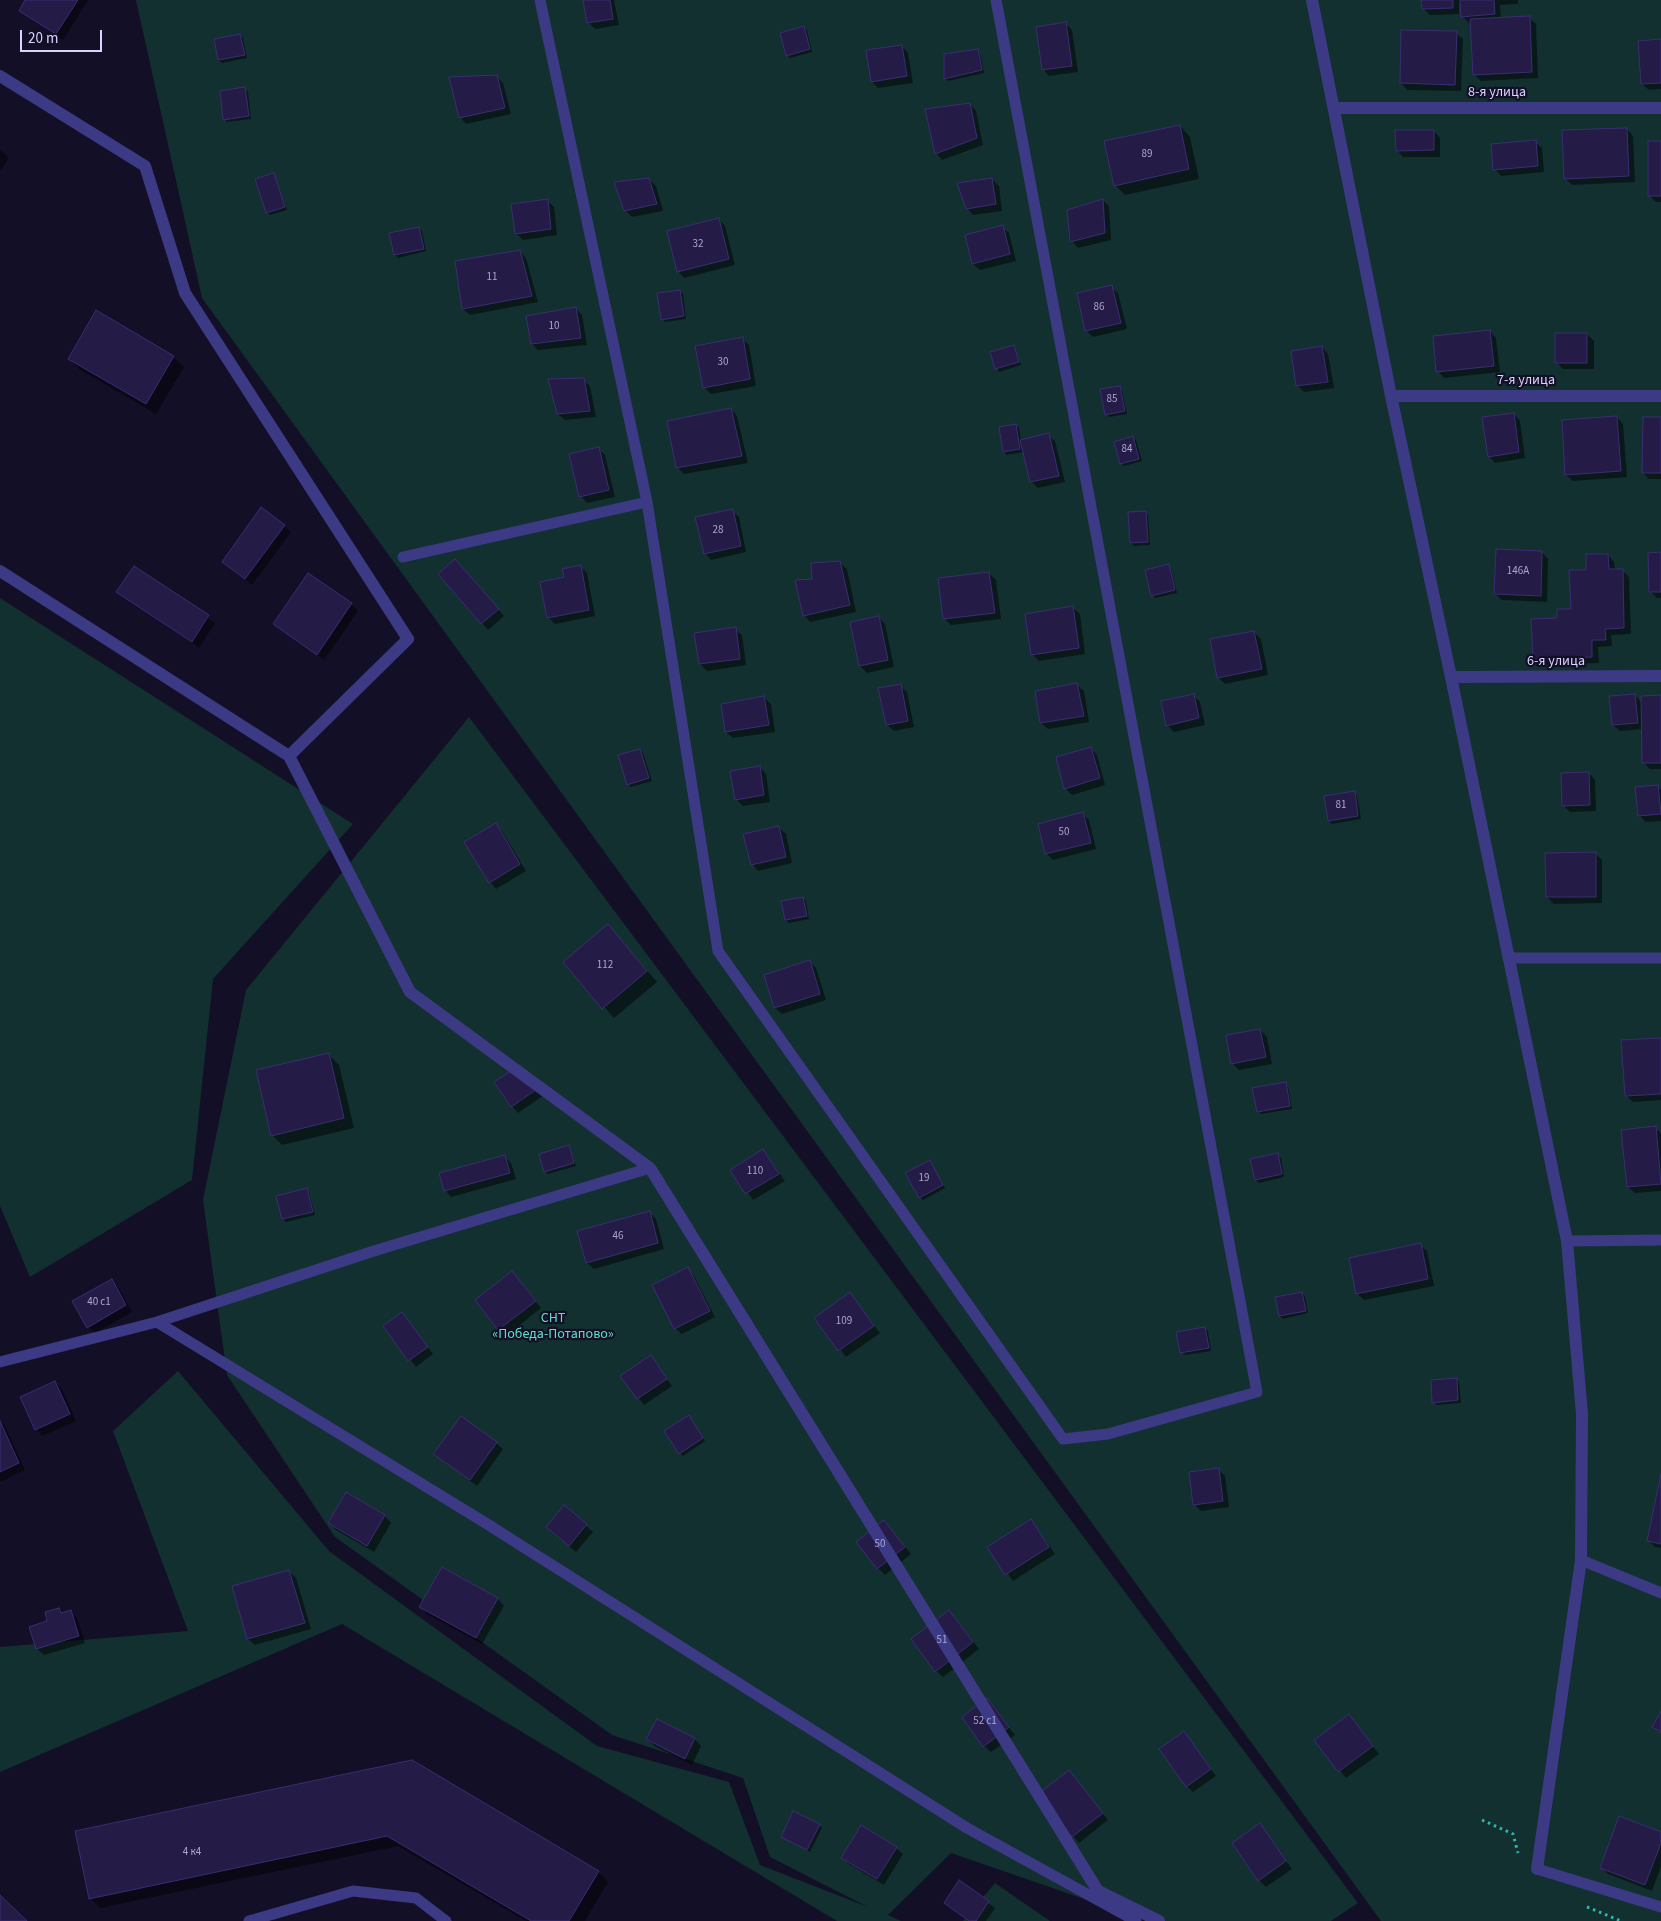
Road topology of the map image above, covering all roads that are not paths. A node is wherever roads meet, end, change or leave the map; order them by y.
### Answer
1 (540, 0) edge
2 (996, 0) edge
3 (1312, 0) edge
4 (0, 76) edge
5 (1334, 108) junction
6 (1661, 108) edge
7 (1391, 396) junction
8 (1661, 396) edge
9 (647, 502) junction
10 (403, 557) dead end
11 (0, 571) edge
12 (1661, 676) edge
13 (1451, 677) junction
14 (289, 756) junction
15 (1508, 958) junction
16 (1661, 958) edge
17 (650, 1168) junction
18 (1661, 1240) edge
19 (1567, 1241) junction
20 (157, 1322) junction
21 (0, 1362) edge
22 (1582, 1560) junction
23 (1661, 1593) edge
24 (1537, 1869) joint
25 (1661, 1907) edge
26 (249, 1921) edge
27 (446, 1921) edge
28 (1136, 1921) edge
29 (1159, 1921) edge

1 - 9 lane
2 - 9 lane
3 - 5 street
4 - 14 street
5 - 6 street, 8-я улица
5 - 7 street
7 - 8 street, 7-я улица
7 - 13 street
9 - 10 lane
11 - 14 street
12 - 13 street, 6-я улица
13 - 15 street
14 - 17 street
15 - 16 lane
15 - 19 street
17 - 20 lane
17 - 29 street
18 - 19 lane
19 - 22 street
20 - 21 lane
20 - 28 lane
22 - 23 lane
22 - 24 street
24 - 25 lane
26 - 27 lane

